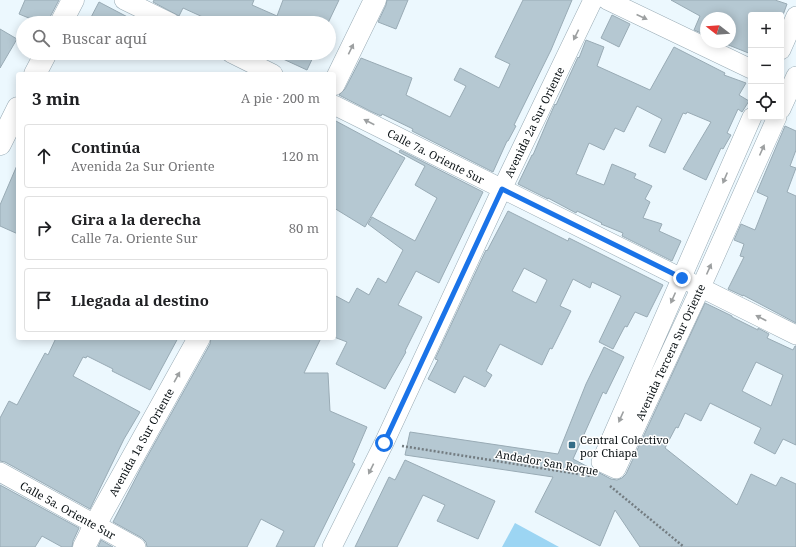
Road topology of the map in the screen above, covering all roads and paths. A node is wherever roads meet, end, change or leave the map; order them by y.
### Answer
1 (73, 0) edge
2 (124, 0) edge
3 (375, 0) edge
4 (593, 0) edge
5 (606, 0) edge
6 (65, 16) edge
7 (156, 16) edge
8 (796, 16) edge
9 (782, 48) edge
10 (42, 60) edge
11 (245, 60) edge
12 (748, 68) edge
13 (36, 72) edge
14 (269, 72) edge
15 (336, 80) edge
16 (791, 84) edge
17 (784, 102) edge
18 (336, 105) edge
19 (16, 112) edge
20 (751, 120) edge
21 (776, 120) edge
22 (0, 144) edge
23 (502, 189) junction
24 (682, 278) junction
25 (700, 287) junction
26 (796, 335) edge
27 (197, 340) edge
28 (384, 443) junction
29 (0, 472) edge
30 (592, 476) dead end
31 (605, 482) dead end
32 (95, 525) junction
33 (84, 547) edge
34 (136, 547) edge
35 (332, 547) edge
36 (684, 547) edge

1 - 6 street
2 - 7 street
15 -> 3 street
4 -> 23 street, Avenida 2a Sur Oriente
5 -> 12 street
8 - 9 street
10 - 13 street
11 - 14 street
16 - 17 street
23 -> 18 street, Calle 7a. Oriente Sur
19 - 22 street
20 -> 24 street, Avenida Tercera Sur Oriente
25 -> 21 street, Avenida Tercera Sur Oriente
23 - 24 street, Calle 7a. Oriente Sur
23 - 28 street, Avenida 2a Sur Oriente
24 - 25 street, Calle 7a. Oriente Sur
24 -> 25 street, Avenida Tercera Sur Oriente
26 -> 25 street, Calle 7a. Oriente Sur
32 -> 27 street, Avenida 1a Sur Oriente
28 - 30 path, Andador San Roque
28 -> 35 street, Avenida 2a Sur Oriente
29 - 32 street, Calle 5a. Oriente Sur
31 - 36 path, Andador San Roque
32 - 33 street, Avenida 1a Sur Oriente
32 - 34 street, Calle 5a. Oriente Sur

